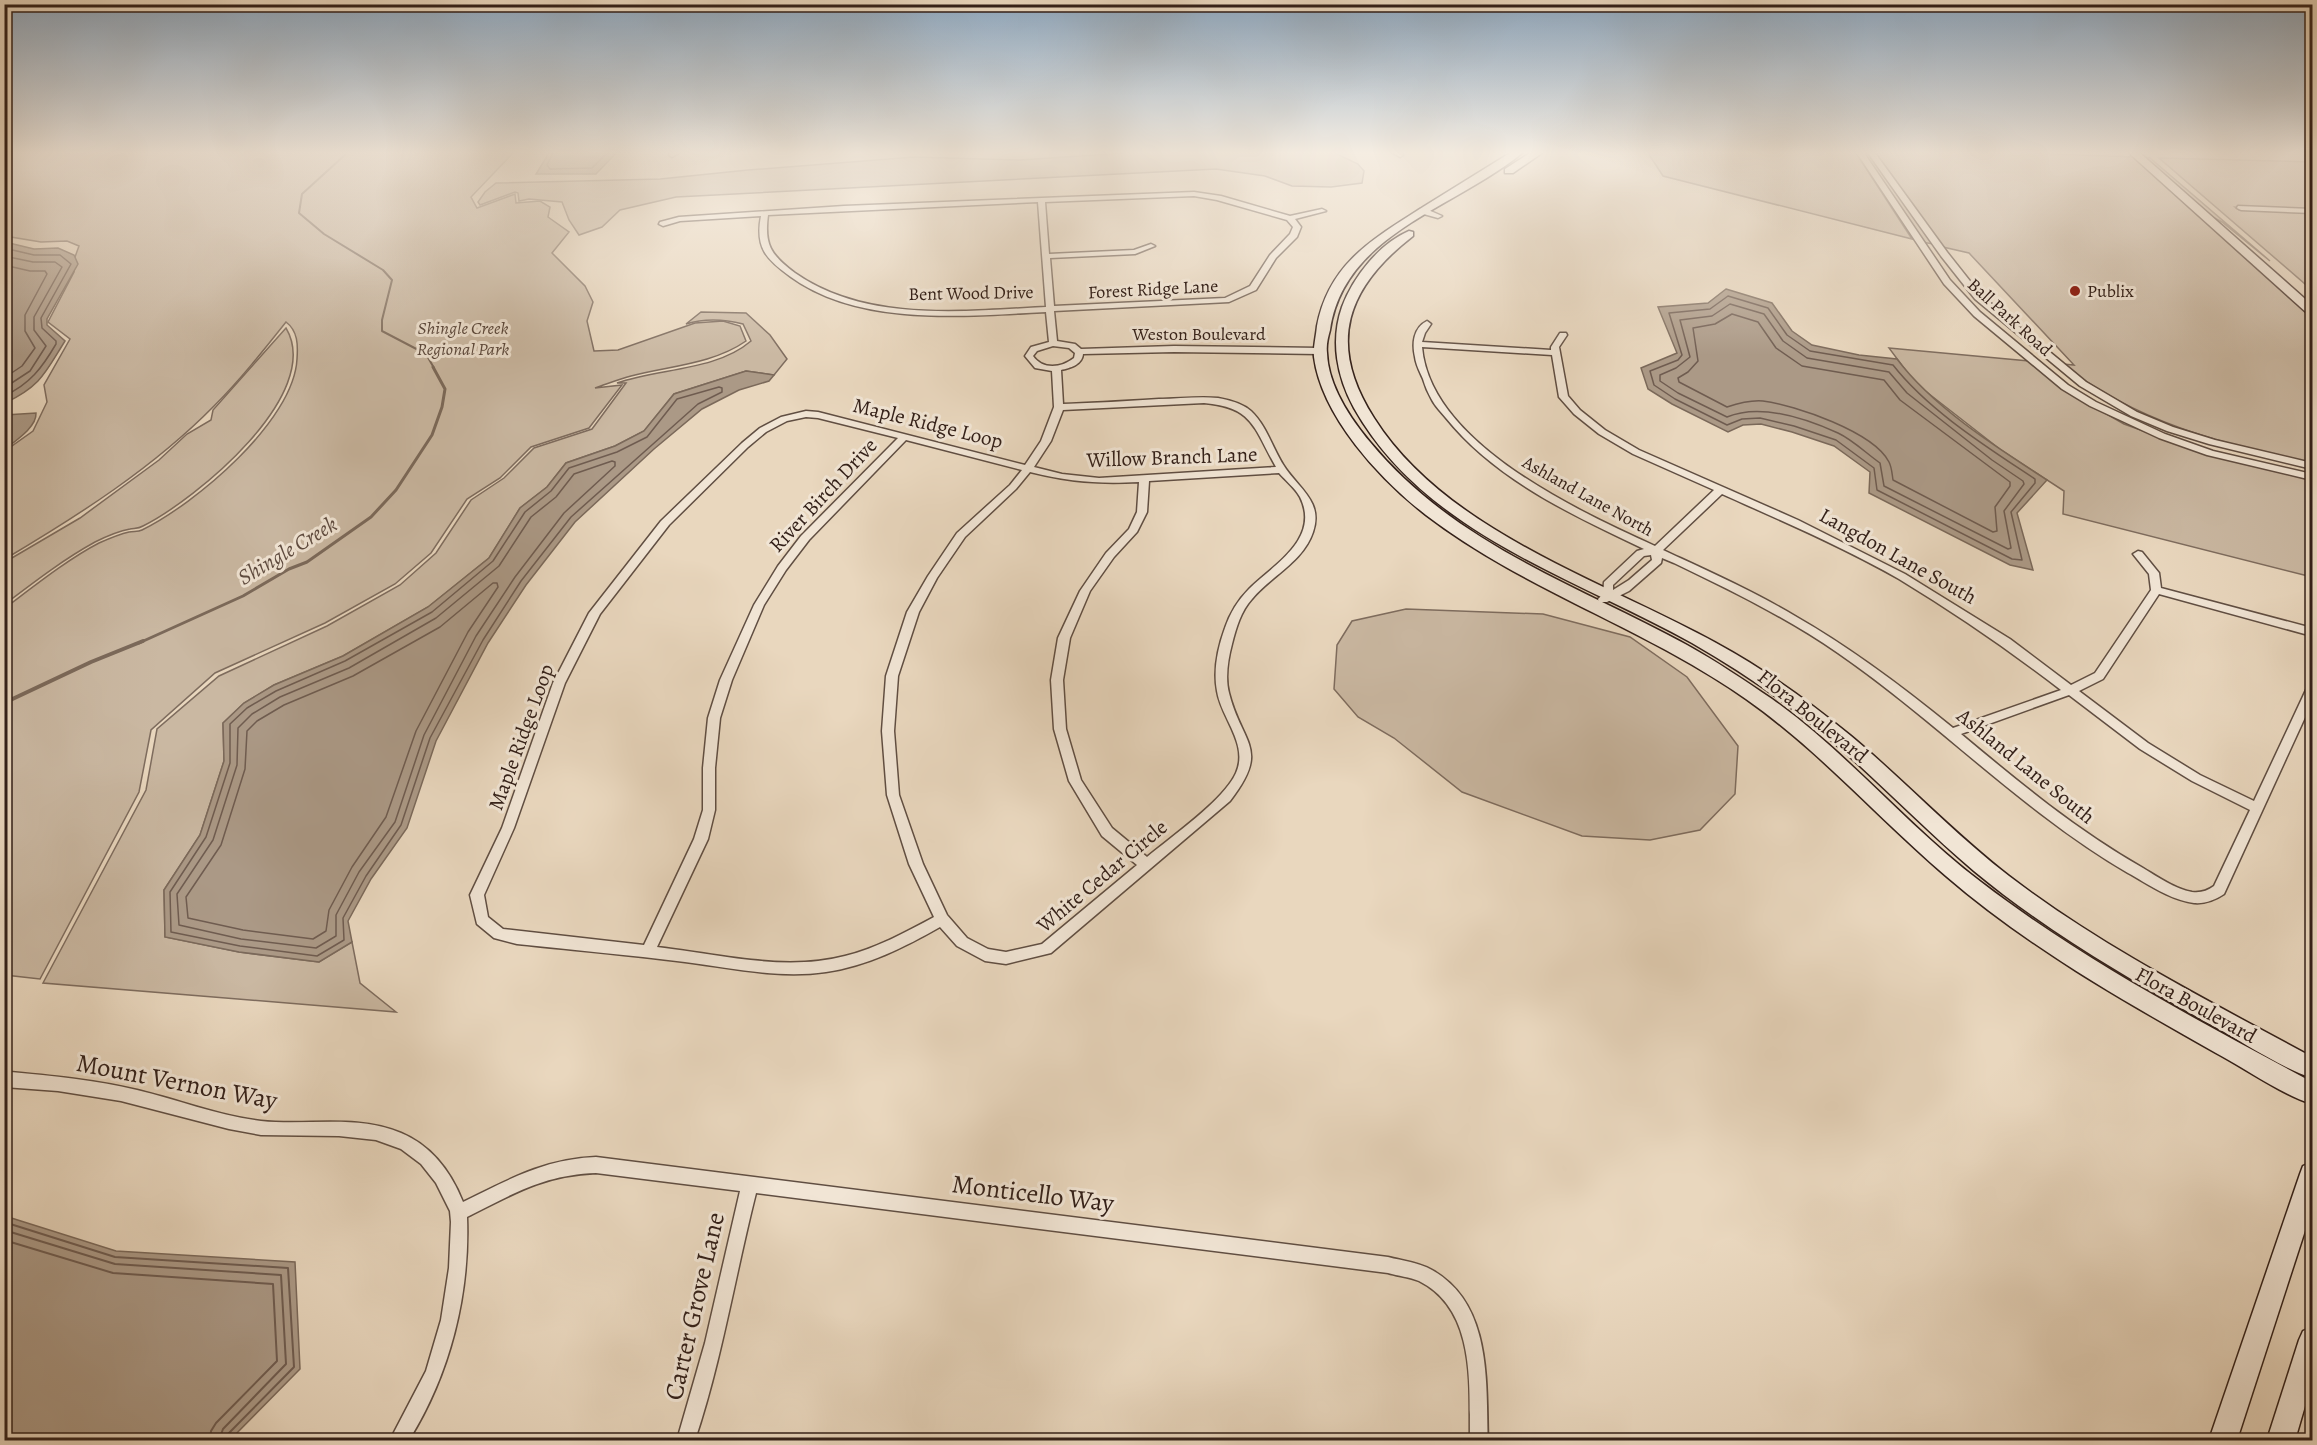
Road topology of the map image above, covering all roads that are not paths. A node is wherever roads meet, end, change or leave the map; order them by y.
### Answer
1 (674, 220) edge
2 (764, 220) edge
3 (1043, 220) edge
4 (1292, 220) edge
5 (1416, 220) edge
6 (1422, 220) edge
7 (1904, 220) edge
8 (1920, 220) edge
9 (2217, 220) edge
10 (2222, 220) edge
11 (663, 224) dead end
12 (1151, 246) dead end
13 (1047, 256) junction
14 (2274, 269) junction
15 (2304, 287) dead end
16 (2313, 301) edge
17 (1052, 309) junction
18 (2313, 311) edge
19 (1427, 324) dead end
20 (1563, 335) dead end
21 (1053, 343) junction
22 (1417, 344) junction
23 (1319, 351) junction
24 (1341, 351) junction
25 (1079, 352) junction
26 (1556, 353) junction
27 (1056, 368) junction
28 (1059, 406) junction
29 (2134, 414) junction
30 (2123, 420) junction
31 (904, 437) junction
32 (2300, 463) junction
33 (2313, 466) edge
34 (1028, 468) junction
35 (1282, 470) junction
36 (2308, 476) edge
37 (1144, 480) junction
38 (1720, 490) junction
39 (1656, 551) junction
40 (2138, 554) dead end
41 (1622, 571) junction
42 (1637, 578) junction
43 (2156, 590) junction
44 (1602, 600) junction
45 (2313, 632) edge
46 (2072, 690) junction
47 (2313, 690) edge
48 (1952, 732) junction
49 (2257, 808) junction
50 (1146, 864) junction
51 (942, 919) junction
52 (648, 951) junction
53 (2313, 1068) edge
54 (4, 1080) edge
55 (2313, 1094) edge
56 (2313, 1174) edge
57 (750, 1183) junction
58 (459, 1213) junction
59 (2313, 1340) edge
60 (399, 1440) edge
61 (686, 1440) edge
62 (1479, 1440) edge
63 (2223, 1440) edge
64 (2281, 1440) edge

1 - 11 street
2 - 17 street, Bent Wood Drive
3 - 13 street
4 - 17 street, Forest Ridge Lane
5 - 23 street, Flora Boulevard
6 - 24 street, Flora Boulevard
7 - 30 street, Ball Park Road
8 - 29 street, Ball Park Road
9 - 14 street
10 - 14 street
12 - 13 street
13 - 17 street
14 - 15 street
14 - 16 street
14 - 18 street
17 - 21 street
19 - 22 street
20 - 26 street
21 - 25 street
21 - 27 street
22 - 26 street
22 - 39 street, Ashland Lane North
23 - 24 street
23 - 25 street, Weston Boulevard
23 - 44 street, Flora Boulevard
24 - 44 street, Flora Boulevard
25 - 27 street
26 - 38 street, Langdon Lane South
27 - 28 street, White Cedar Circle
28 - 34 street, White Cedar Circle
28 - 35 street, White Cedar Circle
29 - 30 street
29 - 32 street, Ball Park Road
30 - 36 street, Ball Park Road
31 - 34 street, Maple Ridge Loop
31 - 52 street, River Birch Drive
31 - 52 street, Maple Ridge Loop
32 - 33 street, Ball Park Road
32 - 36 street, Ball Park Road
34 - 37 street, Willow Branch Lane
34 - 51 street, White Cedar Circle
35 - 37 street, Willow Branch Lane
35 - 50 street, White Cedar Circle
37 - 50 street
38 - 39 street
38 - 46 street, Langdon Lane South
39 - 41 street
39 - 42 street
39 - 48 street, Ashland Lane South
40 - 43 street
41 - 42 street
41 - 44 street
42 - 44 street
43 - 45 street
43 - 46 street
44 - 53 street, Flora Boulevard
44 - 55 street, Flora Boulevard
46 - 48 street
46 - 49 street, Langdon Lane South
47 - 49 street, Ashland Lane South
48 - 49 street, Ashland Lane South
50 - 51 street, White Cedar Circle
51 - 52 street, Maple Ridge Loop
54 - 58 street, Mount Vernon Way
56 - 63 street
57 - 58 street, Monticello Way
57 - 61 street, Carter Grove Lane
57 - 62 street, Monticello Way
58 - 60 street, Mount Vernon Way
59 - 64 street

